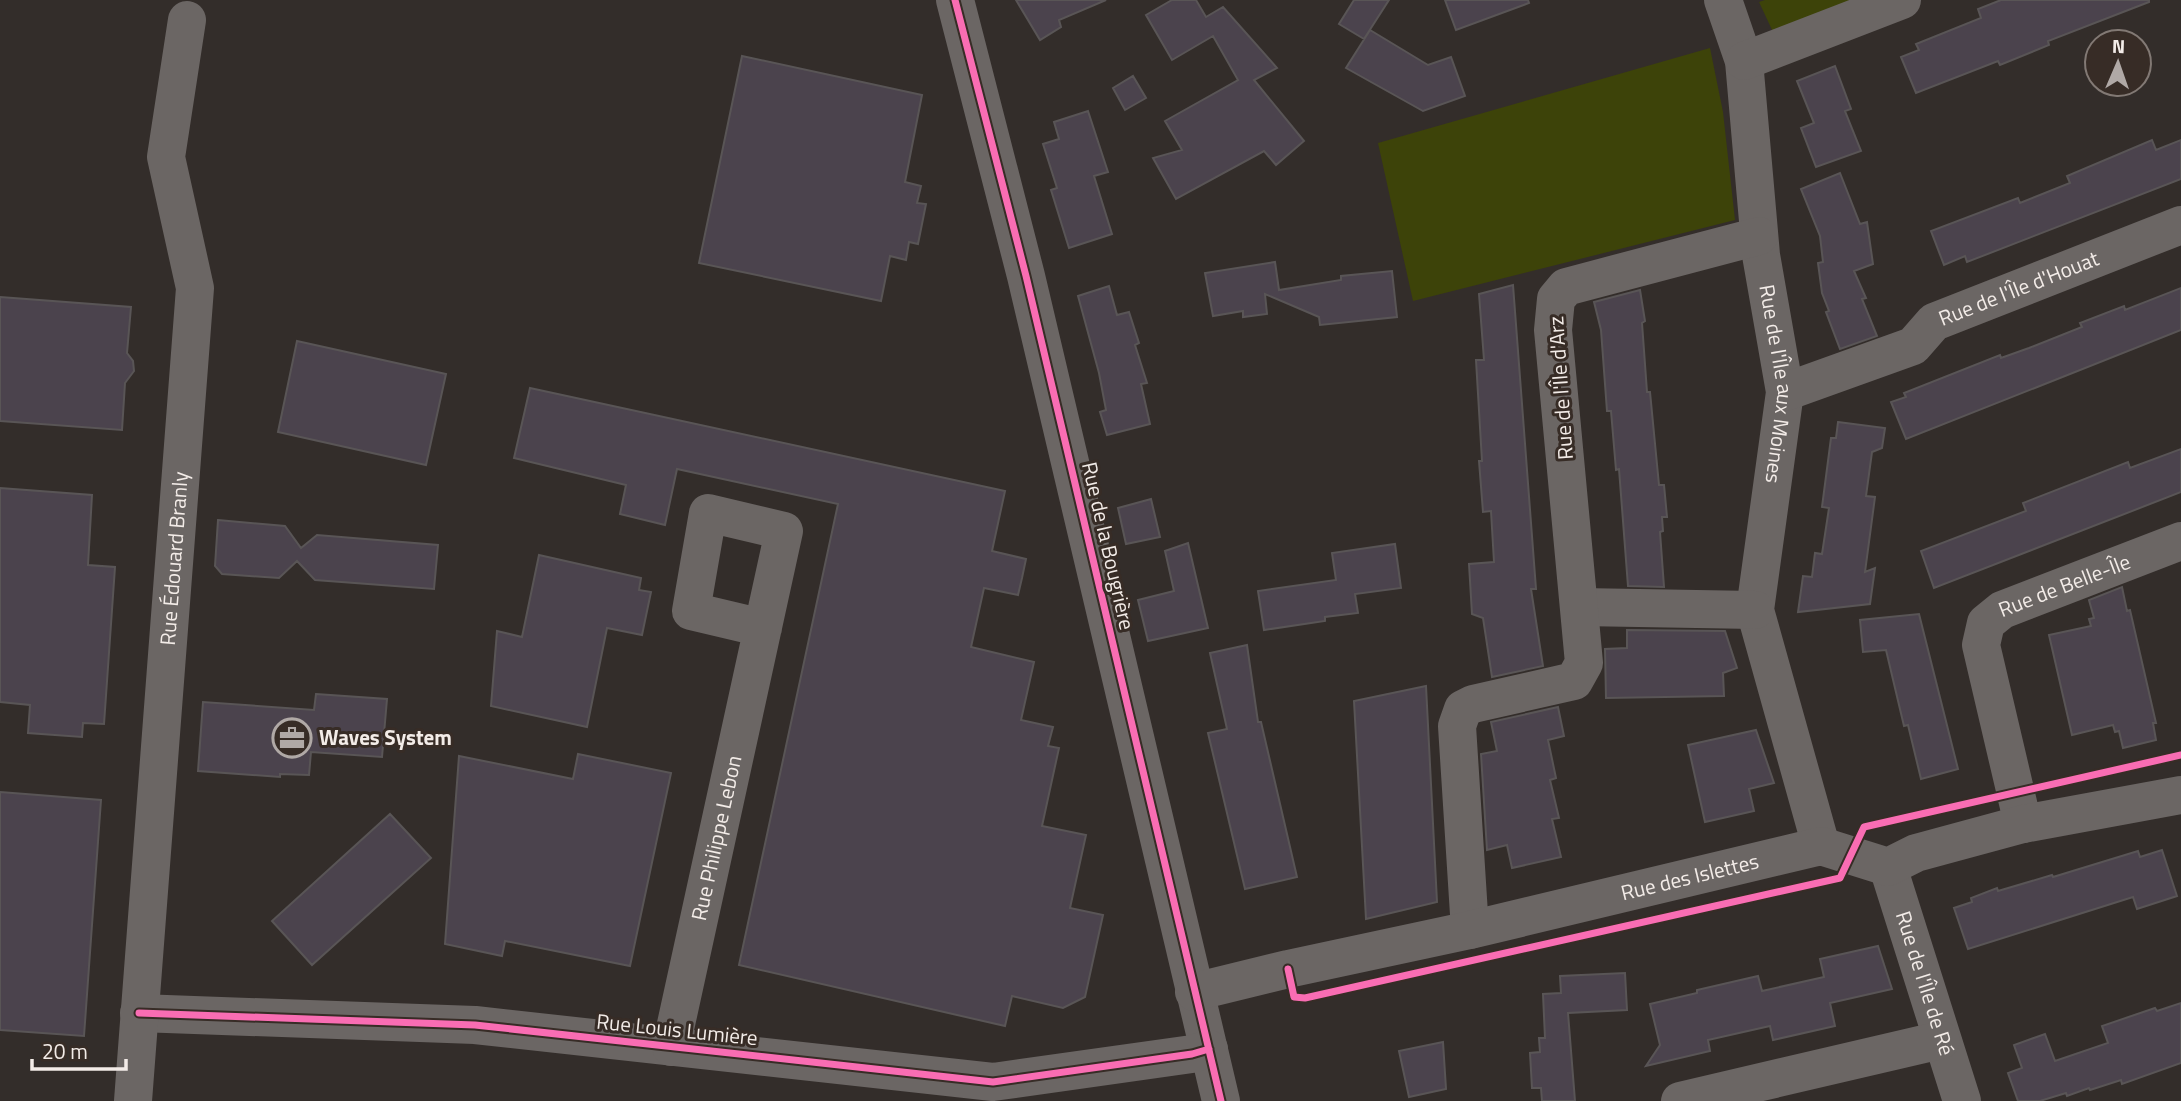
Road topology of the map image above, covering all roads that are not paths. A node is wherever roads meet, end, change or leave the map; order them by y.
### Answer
1 (955, 0) edge
2 (1723, 0) edge
3 (1902, 0) edge
4 (187, 20) dead end
5 (1744, 61) junction
6 (2181, 225) edge
7 (1759, 236) junction
8 (1785, 392) junction
9 (2181, 541) edge
10 (1580, 607) junction
11 (1755, 610) junction
12 (763, 628) dead end
13 (2181, 794) edge
14 (2023, 824) junction
15 (1821, 846) junction
16 (1888, 867) junction
17 (1470, 930) junction
18 (1194, 992) junction
19 (139, 1013) junction
20 (1941, 1040) junction
21 (671, 1047) junction
22 (1209, 1049) junction
23 (133, 1101) edge
24 (1222, 1101) edge
25 (1680, 1101) edge
26 (1962, 1101) edge

1 - 18 street, Rue de la Bougrière
2 - 5 street, Rue de l'Île aux Moines
3 - 5 street
4 - 19 street, Rue Édouard Branly
5 - 7 street, Rue de l'Île aux Moines
6 - 8 street, Rue de l'Île d'Houat
7 - 8 street, Rue de l'Île aux Moines
7 - 10 street, Rue de l'Île d'Arz
8 - 11 street, Rue de l'Île aux Moines
9 - 14 street, Rue de Belle-Île
10 - 11 street
10 - 17 street, Rue de l'Île d'Arz
11 - 15 street, Rue de l'Île aux Moines
12 - 21 street, Rue Philippe Lebon
13 - 14 street
14 - 16 street
15 - 16 street
15 - 17 street, Rue des Islettes
16 - 20 street, Rue de l'Île de Ré
17 - 18 street, Rue des Islettes
18 - 22 street, Rue de la Bougrière
19 - 21 street, Rue Louis Lumière
19 - 23 street, Rue Édouard Branly
20 - 25 street
20 - 26 street, Rue de l'Île de Ré
21 - 22 street, Rue Louis Lumière
22 - 24 street, Rue de la Bougrière

